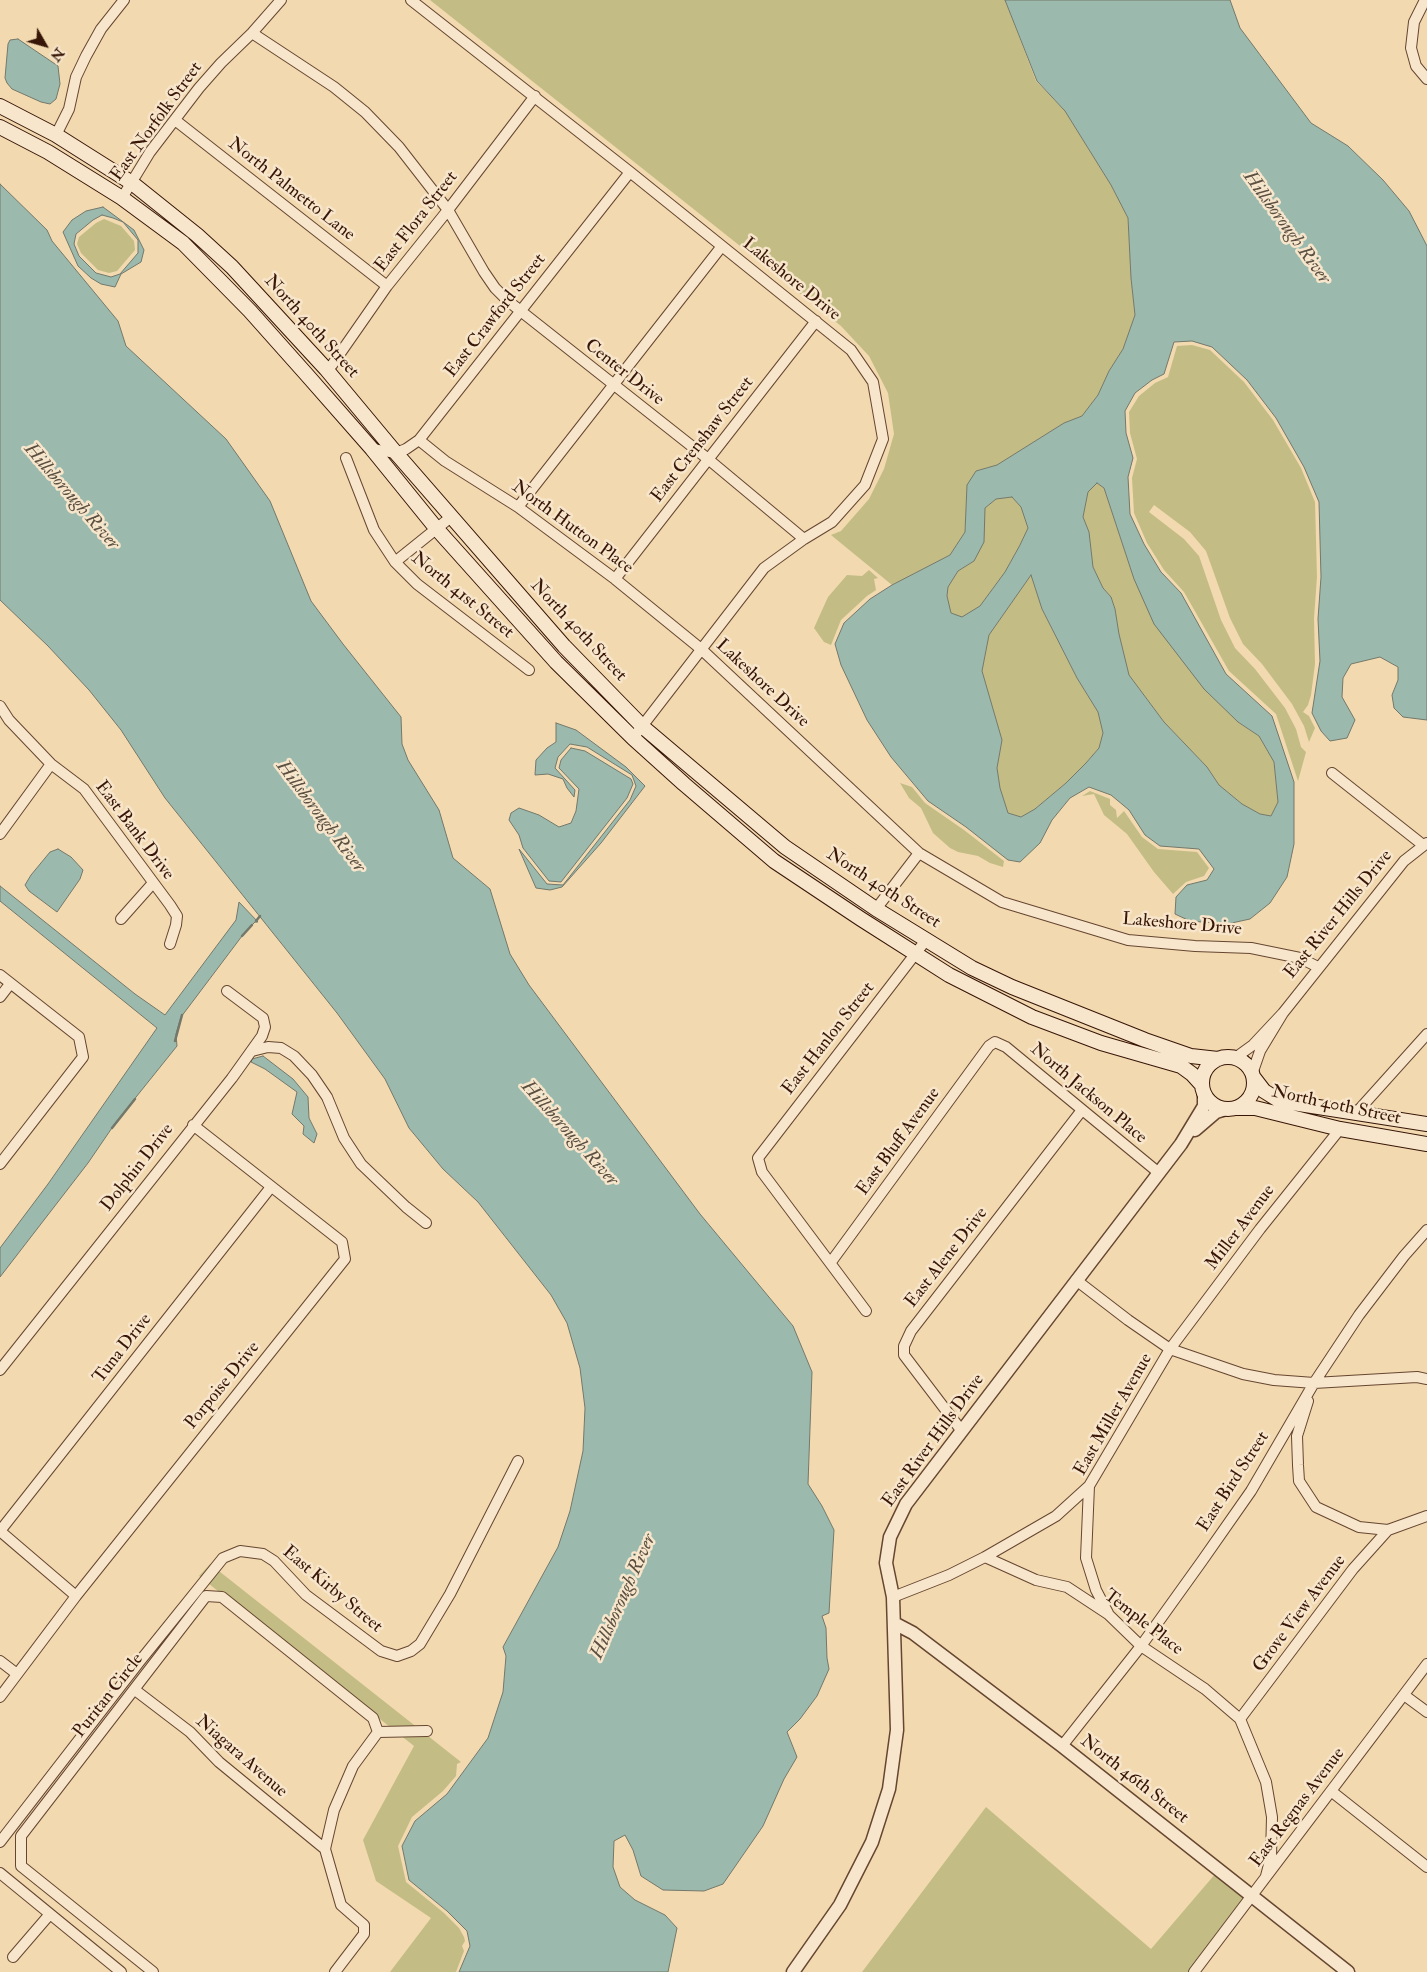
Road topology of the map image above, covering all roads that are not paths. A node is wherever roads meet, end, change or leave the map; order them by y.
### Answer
1 (124, 0) edge
2 (281, 0) edge
3 (411, 0) edge
4 (1425, 0) edge
5 (252, 33) junction
6 (1427, 80) edge
7 (535, 96) junction
8 (0, 106) edge
9 (175, 120) junction
10 (0, 127) edge
11 (56, 135) junction
12 (630, 172) junction
13 (132, 183) junction
14 (122, 198) junction
15 (448, 210) junction
16 (722, 246) junction
17 (387, 286) junction
18 (521, 312) junction
19 (816, 321) junction
20 (326, 369) junction
21 (614, 385) junction
22 (419, 440) junction
23 (372, 449) junction
24 (396, 454) junction
25 (346, 458) dead end
26 (708, 460) junction
27 (518, 508) junction
28 (451, 517) junction
29 (436, 528) junction
30 (804, 539) junction
31 (395, 562) junction
32 (615, 579) junction
33 (701, 649) junction
34 (529, 670) dead end
35 (0, 706) edge
36 (5, 722) edge
37 (643, 727) junction
38 (633, 738) junction
39 (51, 764) junction
40 (1332, 773) dead end
41 (0, 834) edge
42 (1425, 844) edge
43 (785, 847) junction
44 (919, 854) junction
45 (774, 861) junction
46 (153, 883) junction
47 (876, 909) junction
48 (121, 919) dead end
49 (926, 940) junction
50 (170, 944) dead end
51 (915, 954) junction
52 (1318, 967) junction
53 (0, 975) edge
54 (10, 984) junction
55 (227, 991) dead end
56 (0, 997) edge
57 (1283, 1013) junction
58 (1427, 1034) edge
59 (995, 1042) joint
60 (252, 1051) junction
61 (1235, 1058) junction
62 (1218, 1060) junction
63 (1253, 1076) junction
64 (1203, 1089) junction
65 (1231, 1108) junction
66 (1082, 1110) junction
67 (1356, 1113) junction
68 (1427, 1124) edge
69 (193, 1125) junction
70 (1340, 1129) junction
71 (1181, 1144) junction
72 (1427, 1144) edge
73 (0, 1164) edge
74 (1159, 1173) junction
75 (271, 1187) junction
76 (426, 1223) dead end
77 (1427, 1230) edge
78 (831, 1262) junction
79 (1076, 1280) junction
80 (866, 1311) dead end
81 (1170, 1349) junction
82 (0, 1370) edge
83 (1427, 1379) edge
84 (1314, 1383) junction
85 (961, 1430) junction
86 (518, 1461) dead end
87 (1089, 1486) junction
88 (1427, 1516) edge
89 (1388, 1530) junction
90 (0, 1531) edge
91 (985, 1557) junction
92 (76, 1596) junction
93 (893, 1597) junction
94 (1108, 1614) junction
95 (894, 1622) junction
96 (1141, 1646) junction
97 (0, 1661) edge
98 (1427, 1664) edge
99 (17, 1674) junction
100 (135, 1690) junction
101 (1404, 1695) junction
102 (0, 1697) edge
103 (1427, 1712) edge
104 (1240, 1719) junction
105 (427, 1730) dead end
106 (378, 1732) junction
107 (1062, 1746) junction
108 (1331, 1791) junction
109 (0, 1842) edge
110 (325, 1849) junction
111 (1427, 1867) edge
112 (0, 1873) edge
113 (1266, 1876) junction
114 (1252, 1896) junction
115 (50, 1914) junction
116 (13, 1957) dead end
117 (121, 1972) edge
118 (153, 1972) edge
119 (335, 1972) edge
120 (793, 1972) edge
121 (1194, 1972) edge
122 (1348, 1972) edge

1 - 11 street
2 - 5 street, East Norfolk Street
3 - 7 street, Lakeshore Drive
4 - 6 street
5 - 9 street, East Norfolk Street
5 - 15 street, Center Drive
7 - 12 street, Lakeshore Drive
7 - 15 street, East Flora Street
8 - 11 main road, North 40th Street
9 - 13 street, East Norfolk Street
9 - 17 street, North Palmetto Lane
10 - 14 main road, North 40th Street
11 - 13 main road, North 40th Street
12 - 16 street, Lakeshore Drive
12 - 18 street, East Crawford Street
13 - 14 street, East Norfolk Street
13 - 20 main road, North 40th Street
14 - 23 main road, North 40th Street
15 - 17 street, East Flora Street
15 - 18 street, Center Drive
16 - 19 street, Lakeshore Drive
16 - 21 street
17 - 20 street, East Flora Street
18 - 21 street, Center Drive
18 - 22 street, East Crawford Street
19 - 26 street, East Crenshaw Street
19 - 30 street, Lakeshore Drive
20 - 24 main road, North 40th Street
21 - 26 street, Center Drive
21 - 27 street
22 - 24 street, East Crawford Street
22 - 27 street, North Hutton Place
23 - 24 street
23 - 29 main road, North 40th Street
24 - 28 main road, North 40th Street
25 - 31 street, North 41st Street
26 - 30 street, Center Drive
26 - 32 street, East Crenshaw Street
27 - 32 street, North Hutton Place
28 - 29 street
28 - 37 main road, North 40th Street
29 - 31 street
29 - 38 main road, North 40th Street
30 - 33 street, Lakeshore Drive
31 - 34 street, North 41st Street
32 - 33 street, North Hutton Place
33 - 37 street
33 - 44 street, Lakeshore Drive
35 - 36 street, East Bank Drive
36 - 39 street, East Bank Drive
37 - 38 street
37 - 43 main road, North 40th Street
38 - 45 main road, North 40th Street
39 - 41 street
39 - 46 street, East Bank Drive
40 - 42 street
42 - 52 street, East River Hills Drive
43 - 45 main road
43 - 47 main road, North 40th Street
44 - 47 street
44 - 52 street, Lakeshore Drive
45 - 51 main road, North 40th Street
46 - 48 street
46 - 50 street, East Bank Drive
47 - 49 main road, North 40th Street
49 - 51 street, East Hanlon Street
49 - 62 main road, North 40th Street
51 - 64 main road, North 40th Street
51 - 78 street, East Hanlon Street
52 - 57 street, East River Hills Drive
53 - 54 street
54 - 56 street
54 - 73 street
55 - 60 street, Dolphin Drive
57 - 61 street, East River Hills Drive
57 - 63 street, East River Hills Drive
58 - 67 street
59 - 66 street, North Jackson Place
59 - 78 street, East Bluff Avenue
60 - 69 street, Dolphin Drive
60 - 76 street
61 - 62 main road
61 - 63 main road
62 - 64 main road
63 - 65 main road
63 - 67 main road, North 40th Street
64 - 65 main road
64 - 71 street, East River Hills Drive
65 - 70 main road, North 40th Street
65 - 71 street, East River Hills Drive
66 - 74 street, North Jackson Place
66 - 85 street, East Alene Drive
67 - 68 main road, North 40th Street
69 - 75 street, Porpoise Drive
69 - 82 street, Dolphin Drive
70 - 72 main road, North 40th Street
70 - 81 street, Miller Avenue
71 - 74 street, East River Hills Drive
74 - 79 street, East River Hills Drive
75 - 90 street, Tuna Drive
75 - 92 street, Porpoise Drive
77 - 84 street, East Bird Street
78 - 80 street
79 - 81 street
79 - 85 street, East River Hills Drive
81 - 84 street
81 - 87 street, East Miller Avenue
83 - 84 street
84 - 89 street
84 - 96 street, East Bird Street
85 - 93 street, East River Hills Drive
86 - 109 street, East Kirby Street
87 - 91 street
87 - 94 street, East Miller Avenue
88 - 89 street
89 - 104 street, Grove View Avenue
90 - 92 street
91 - 93 street
91 - 94 street, Temple Place
92 - 99 street, Porpoise Drive
93 - 95 street, East River Hills Drive
94 - 96 street, Temple Place
95 - 107 street, North 46th Street
95 - 120 street, East River Hills Drive
96 - 104 street, Temple Place
96 - 107 street, East Bird Street
97 - 99 street
98 - 101 street, East Regnas Avenue
99 - 102 street, Porpoise Drive
100 - 106 street, Puritan Circle
100 - 110 street, Niagara Avenue
100 - 118 street, Puritan Circle
101 - 103 street
101 - 108 street, East Regnas Avenue
104 - 113 street, Temple Place
105 - 106 street
106 - 110 street
107 - 114 street, North 46th Street
108 - 111 street
108 - 113 street, East Regnas Avenue
110 - 119 street
112 - 115 street
113 - 114 street, East Regnas Avenue
114 - 121 street, East Regnas Avenue
114 - 122 street, North 46th Street
115 - 116 street
115 - 117 street

